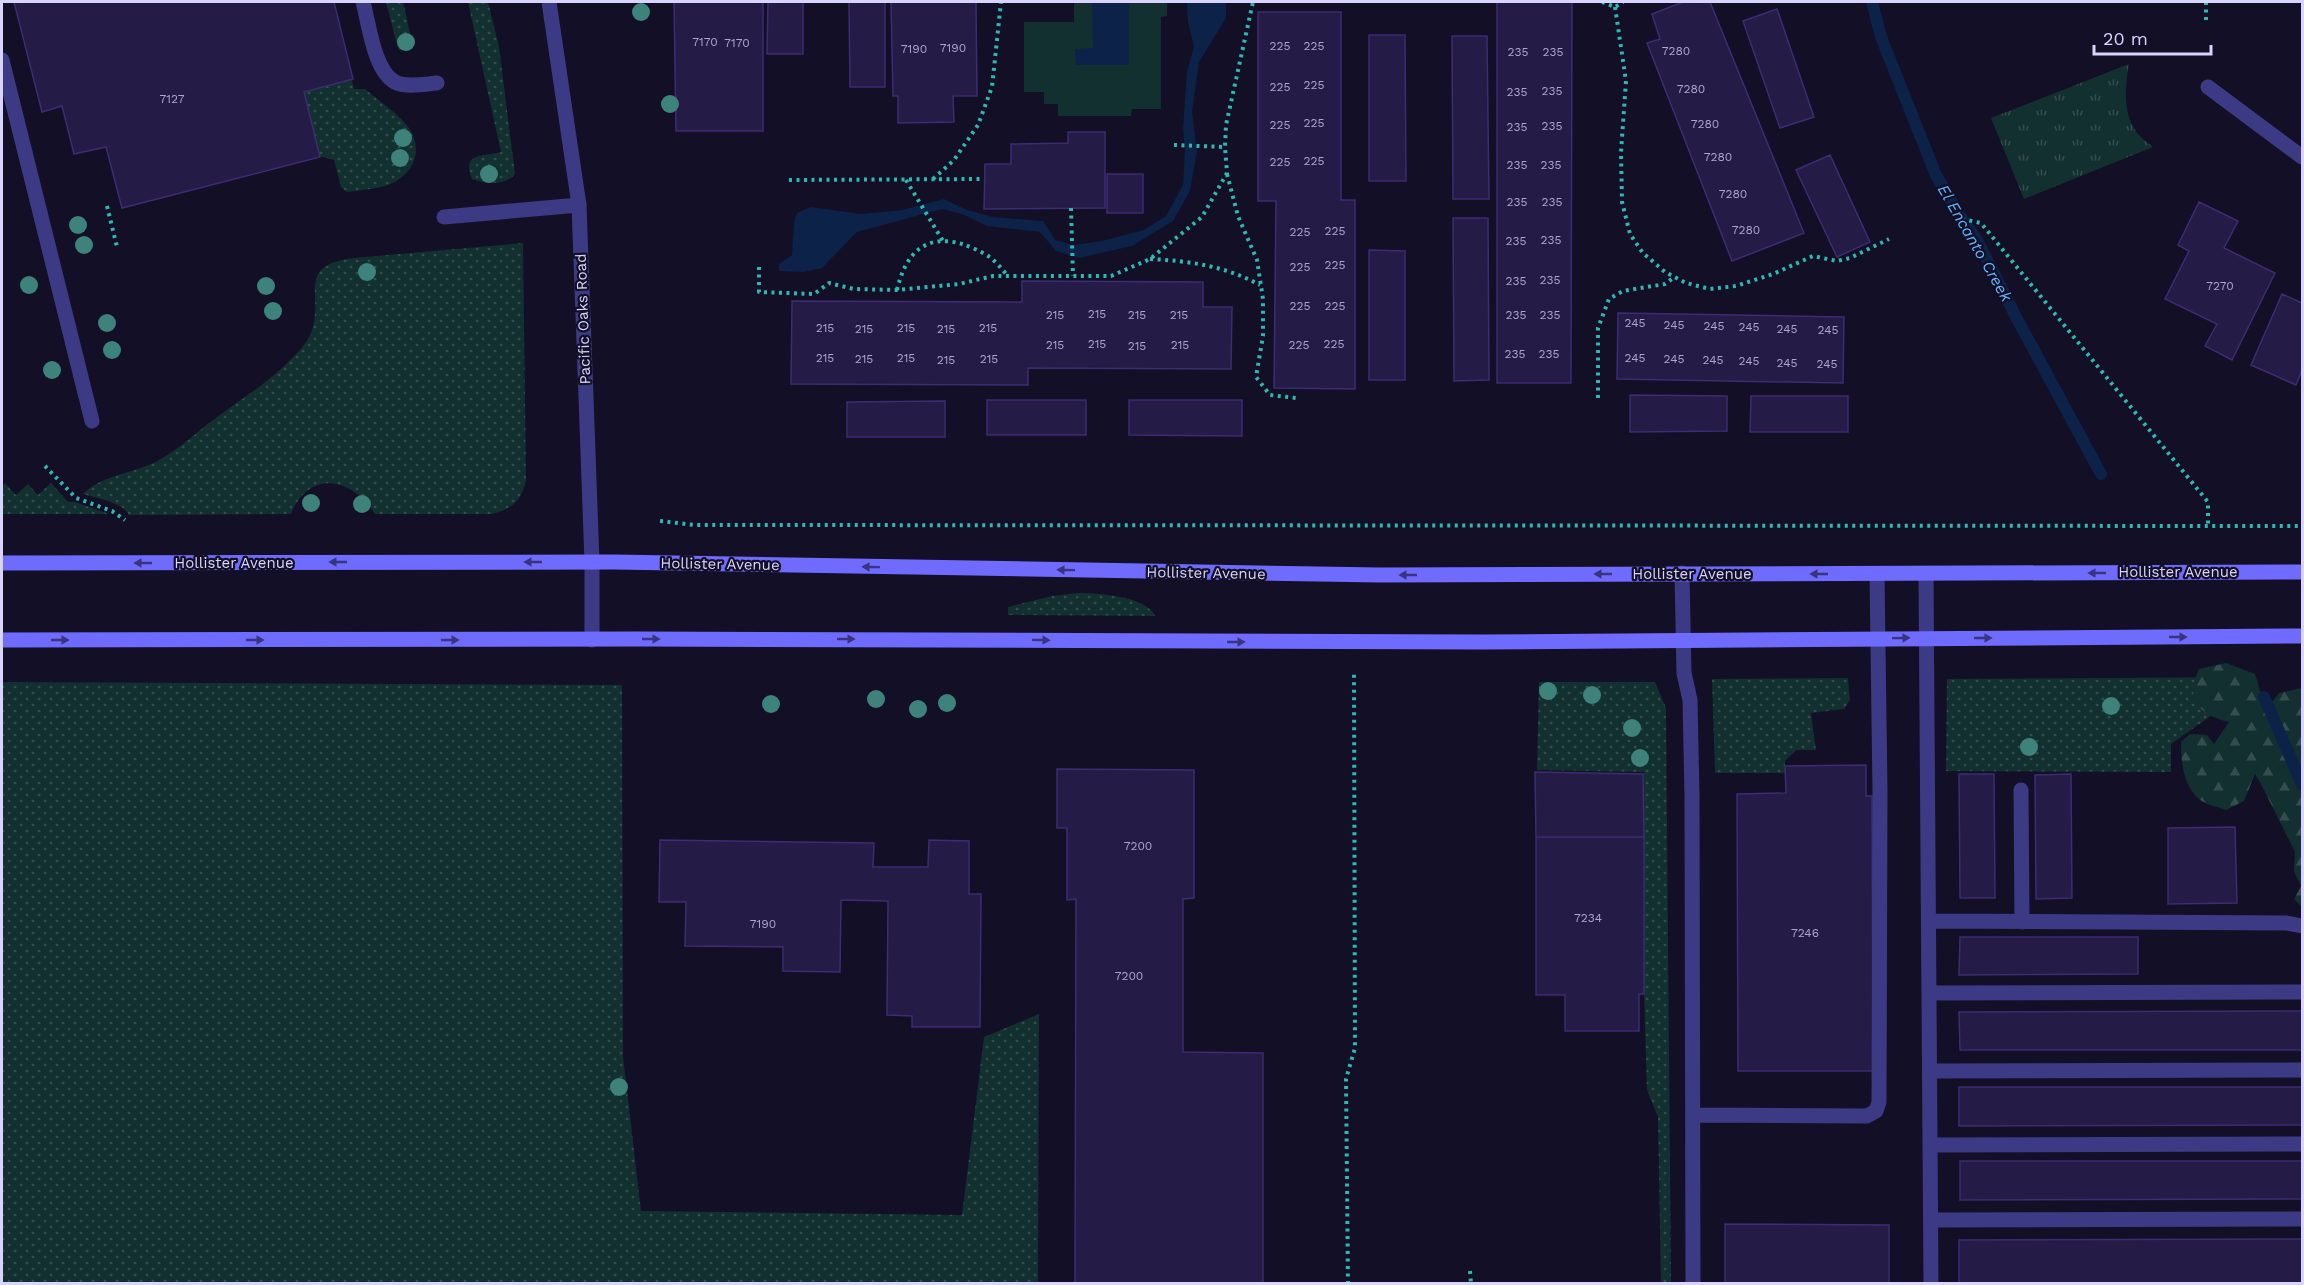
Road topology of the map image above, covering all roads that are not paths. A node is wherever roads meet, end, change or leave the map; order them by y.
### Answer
1 (363, 2) edge
2 (549, 2) edge
3 (2, 60) edge
4 (437, 83) dead end
5 (2208, 87) dead end
6 (2302, 157) edge
7 (579, 205) junction
8 (444, 217) dead end
9 (92, 421) dead end
10 (592, 562) junction
11 (2, 563) edge
12 (2302, 572) edge
13 (1682, 573) junction
14 (1877, 574) junction
15 (1926, 574) junction
16 (2302, 636) edge
17 (1925, 638) junction
18 (592, 639) junction
19 (1876, 639) junction
20 (2, 640) edge
21 (1683, 640) junction
22 (2021, 790) dead end
23 (1929, 921) junction
24 (2022, 922) junction
25 (2302, 926) edge
26 (2302, 992) edge
27 (1929, 993) junction
28 (2302, 1070) edge
29 (1930, 1071) junction
30 (1693, 1115) junction
31 (2302, 1144) edge
32 (1930, 1145) junction
33 (1931, 1220) junction
34 (2302, 1220) edge
35 (1693, 1284) edge
36 (1931, 1284) edge

1 - 4 street
2 - 7 street, Pacific Oaks Road
3 - 9 street
5 - 6 street
7 - 8 street
7 - 10 street, Pacific Oaks Road
10 -> 11 main road, Hollister Avenue
13 -> 10 main road, Hollister Avenue
10 - 18 street, Pacific Oaks Road
12 -> 15 main road, Hollister Avenue
14 -> 13 main road, Hollister Avenue
13 - 21 street
14 - 15 main road, Hollister Avenue
14 - 19 street
15 - 17 street
17 -> 16 main road
19 -> 17 main road
17 - 23 street
20 -> 18 main road
18 -> 21 main road
19 - 21 main road
19 - 30 street
21 - 30 street
22 - 24 street
23 - 24 street
23 - 27 street
24 - 25 street
26 - 27 street
27 - 29 street
28 - 29 street
29 - 32 street
30 - 35 street
31 - 32 street
32 - 33 street
33 - 34 street
33 - 36 street

